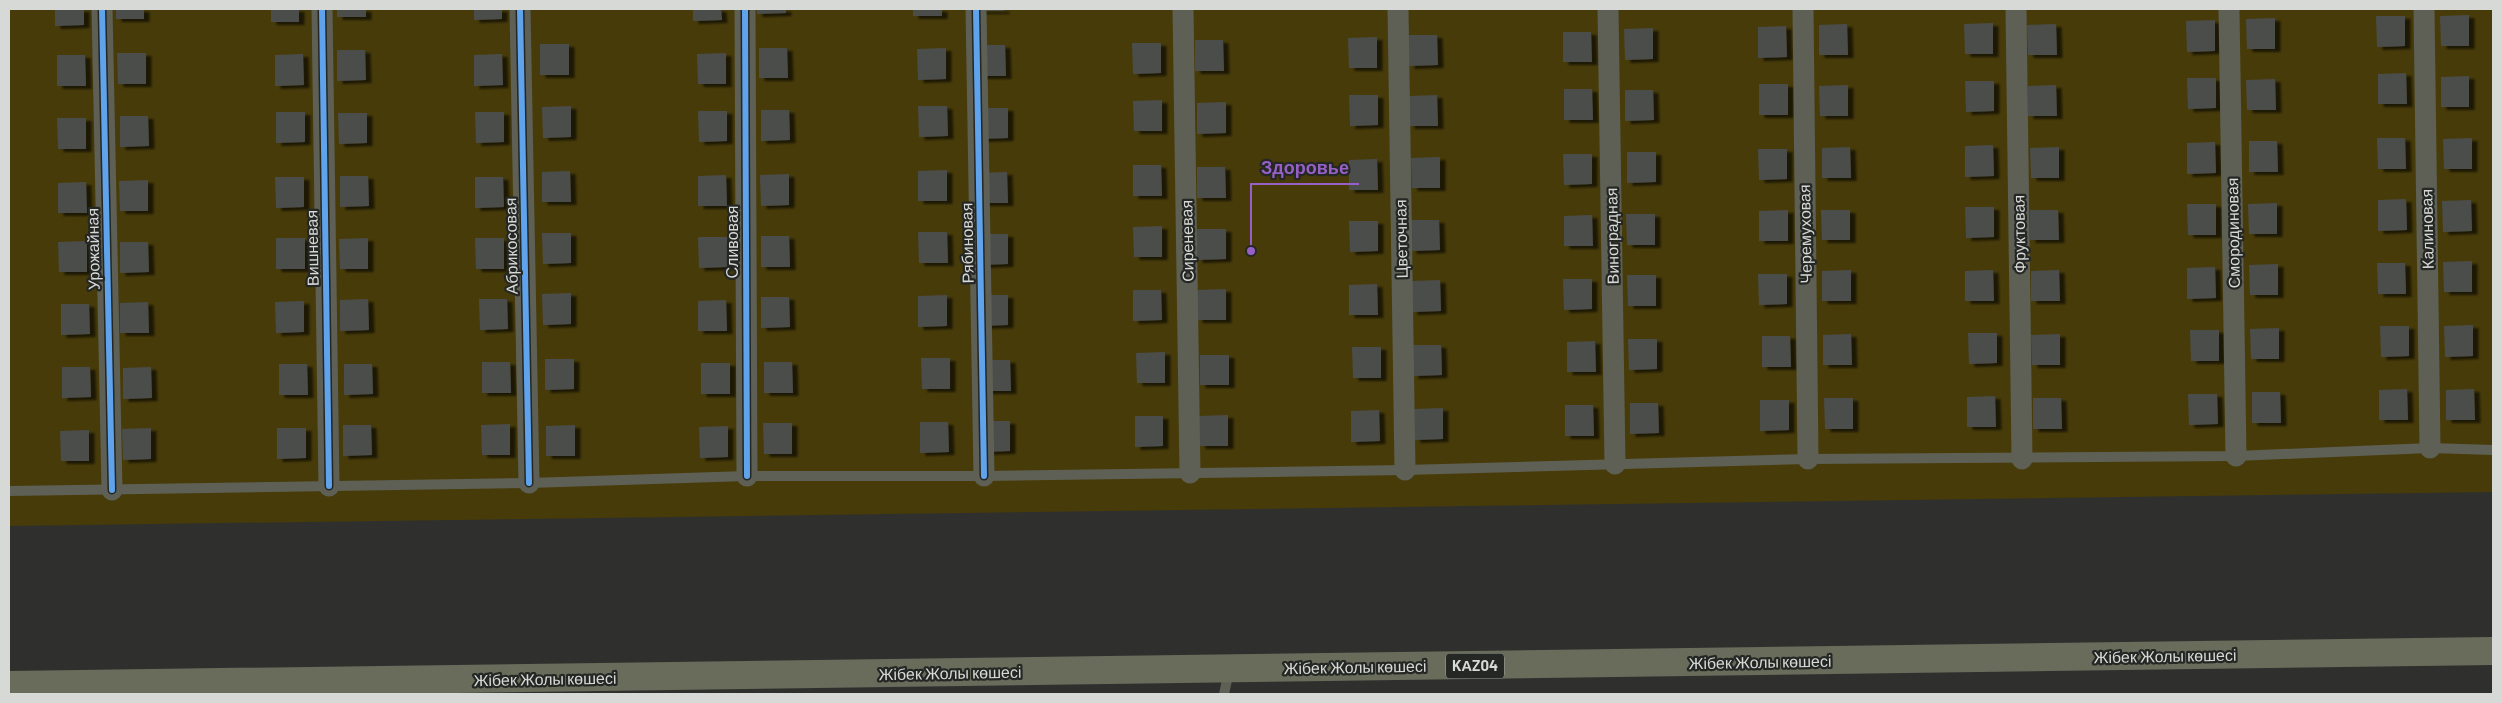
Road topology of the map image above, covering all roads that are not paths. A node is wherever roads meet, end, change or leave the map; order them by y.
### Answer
1 (102, 9) edge
2 (322, 9) edge
3 (520, 9) edge
4 (745, 9) edge
5 (976, 9) edge
6 (1183, 9) edge
7 (1398, 9) edge
8 (1608, 9) edge
9 (1802, 9) edge
10 (2016, 9) edge
11 (2229, 9) edge
12 (2424, 9) edge
13 (2430, 448) junction
14 (2493, 450) edge
15 (2236, 456) junction
16 (1808, 459) junction
17 (2022, 459) junction
18 (1615, 464) junction
19 (1405, 470) junction
20 (1190, 473) junction
21 (747, 476) junction
22 (984, 476) junction
23 (529, 483) junction
24 (328, 486) junction
25 (112, 490) junction
26 (9, 491) edge
27 (2493, 651) edge
28 (457, 680) junction
29 (1227, 682) edge
30 (9, 685) edge
31 (406, 694) edge

1 - 25 street, Урожайная
2 - 24 street, Вишневая
3 - 23 street, Абрикосовая
4 - 21 street, Сливовая
5 - 22 street, Рябиновая
6 - 20 street, Сиреневая
7 - 19 street, Цветочная
8 - 18 street, Виноградная
9 - 16 street, Черемуховая
10 - 17 street, Фруктовая
11 - 15 street, Смородиновая
12 - 13 street, Калиновая
13 - 14 lane
13 - 15 lane
15 - 17 lane
16 - 17 lane
16 - 18 lane
18 - 19 lane
19 - 20 lane
20 - 22 lane
21 - 22 lane
21 - 23 lane
23 - 24 lane
24 - 25 lane
25 - 26 lane
27 - 29 highway, Жібек Жолы көшесі / KАZ04
28 - 29 highway, Жібек Жолы көшесі / KАZ04
28 - 30 highway
28 - 31 highway, KАZ04

